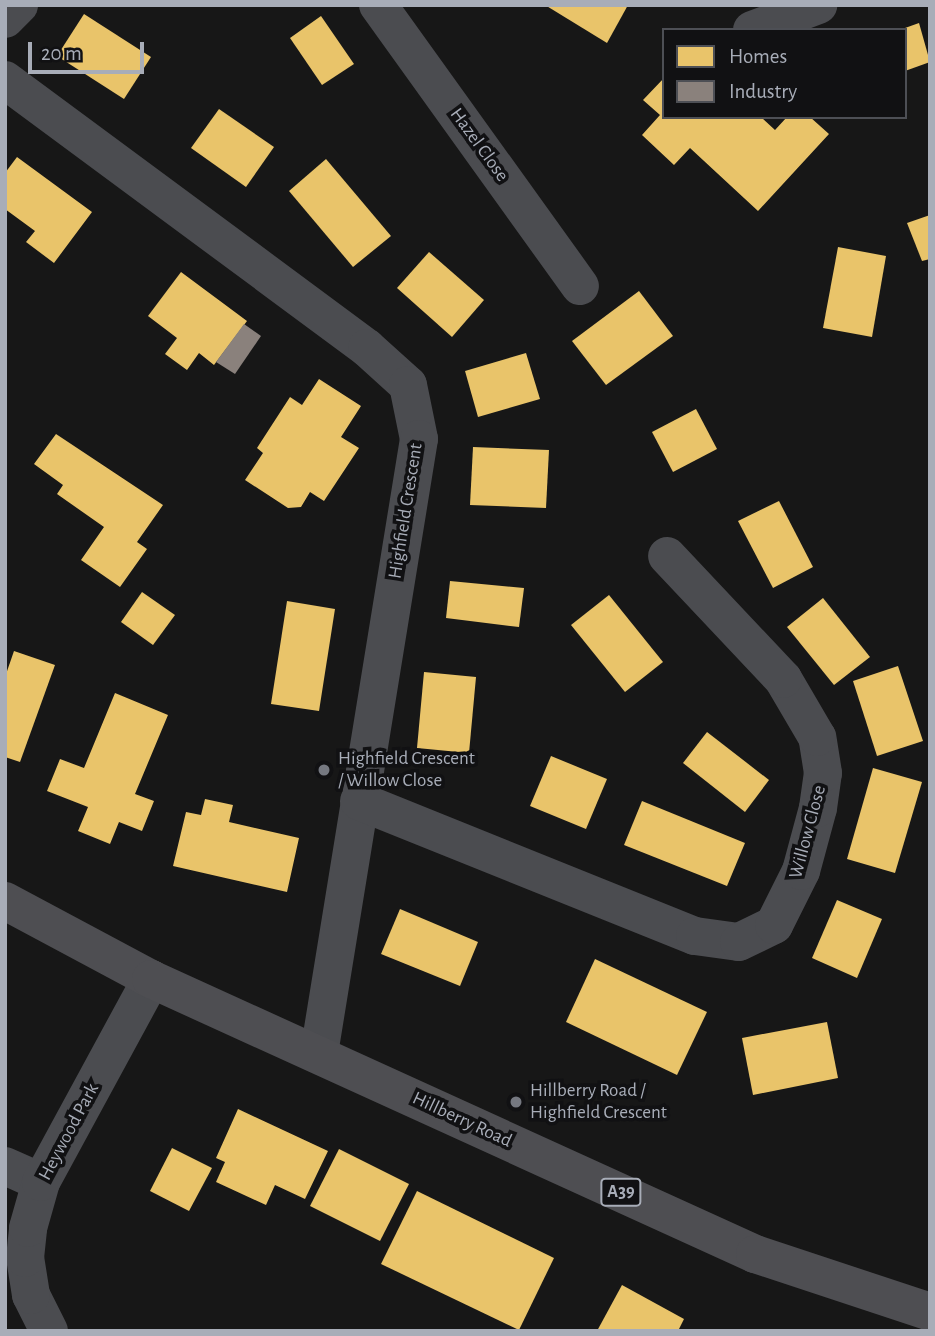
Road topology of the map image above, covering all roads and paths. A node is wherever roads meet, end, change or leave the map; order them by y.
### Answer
1 (19, 5) edge
2 (378, 5) edge
3 (818, 5) edge
4 (5, 19) edge
5 (757, 28) edge
6 (5, 80) edge
7 (580, 286) dead end
8 (667, 556) dead end
9 (359, 801) junction
10 (5, 901) edge
11 (152, 979) junction
12 (319, 1054) junction
13 (5, 1166) edge
14 (41, 1182) junction
15 (18, 1299) edge
16 (930, 1312) edge
17 (49, 1331) edge

1 - 4 street
2 - 7 street, Hazel Close
3 - 5 street
6 - 9 street, Highfield Crescent
8 - 9 street, Willow Close
9 - 12 street, Highfield Crescent
10 - 11 highway, Hillberry Road / A39
11 - 12 highway, Hillberry Road / A39
11 - 14 street, Heywood Park
12 - 16 highway, Hillberry Road / A39
13 - 14 street
14 - 15 street, Heywood Park
15 - 17 street, Heywood Park

